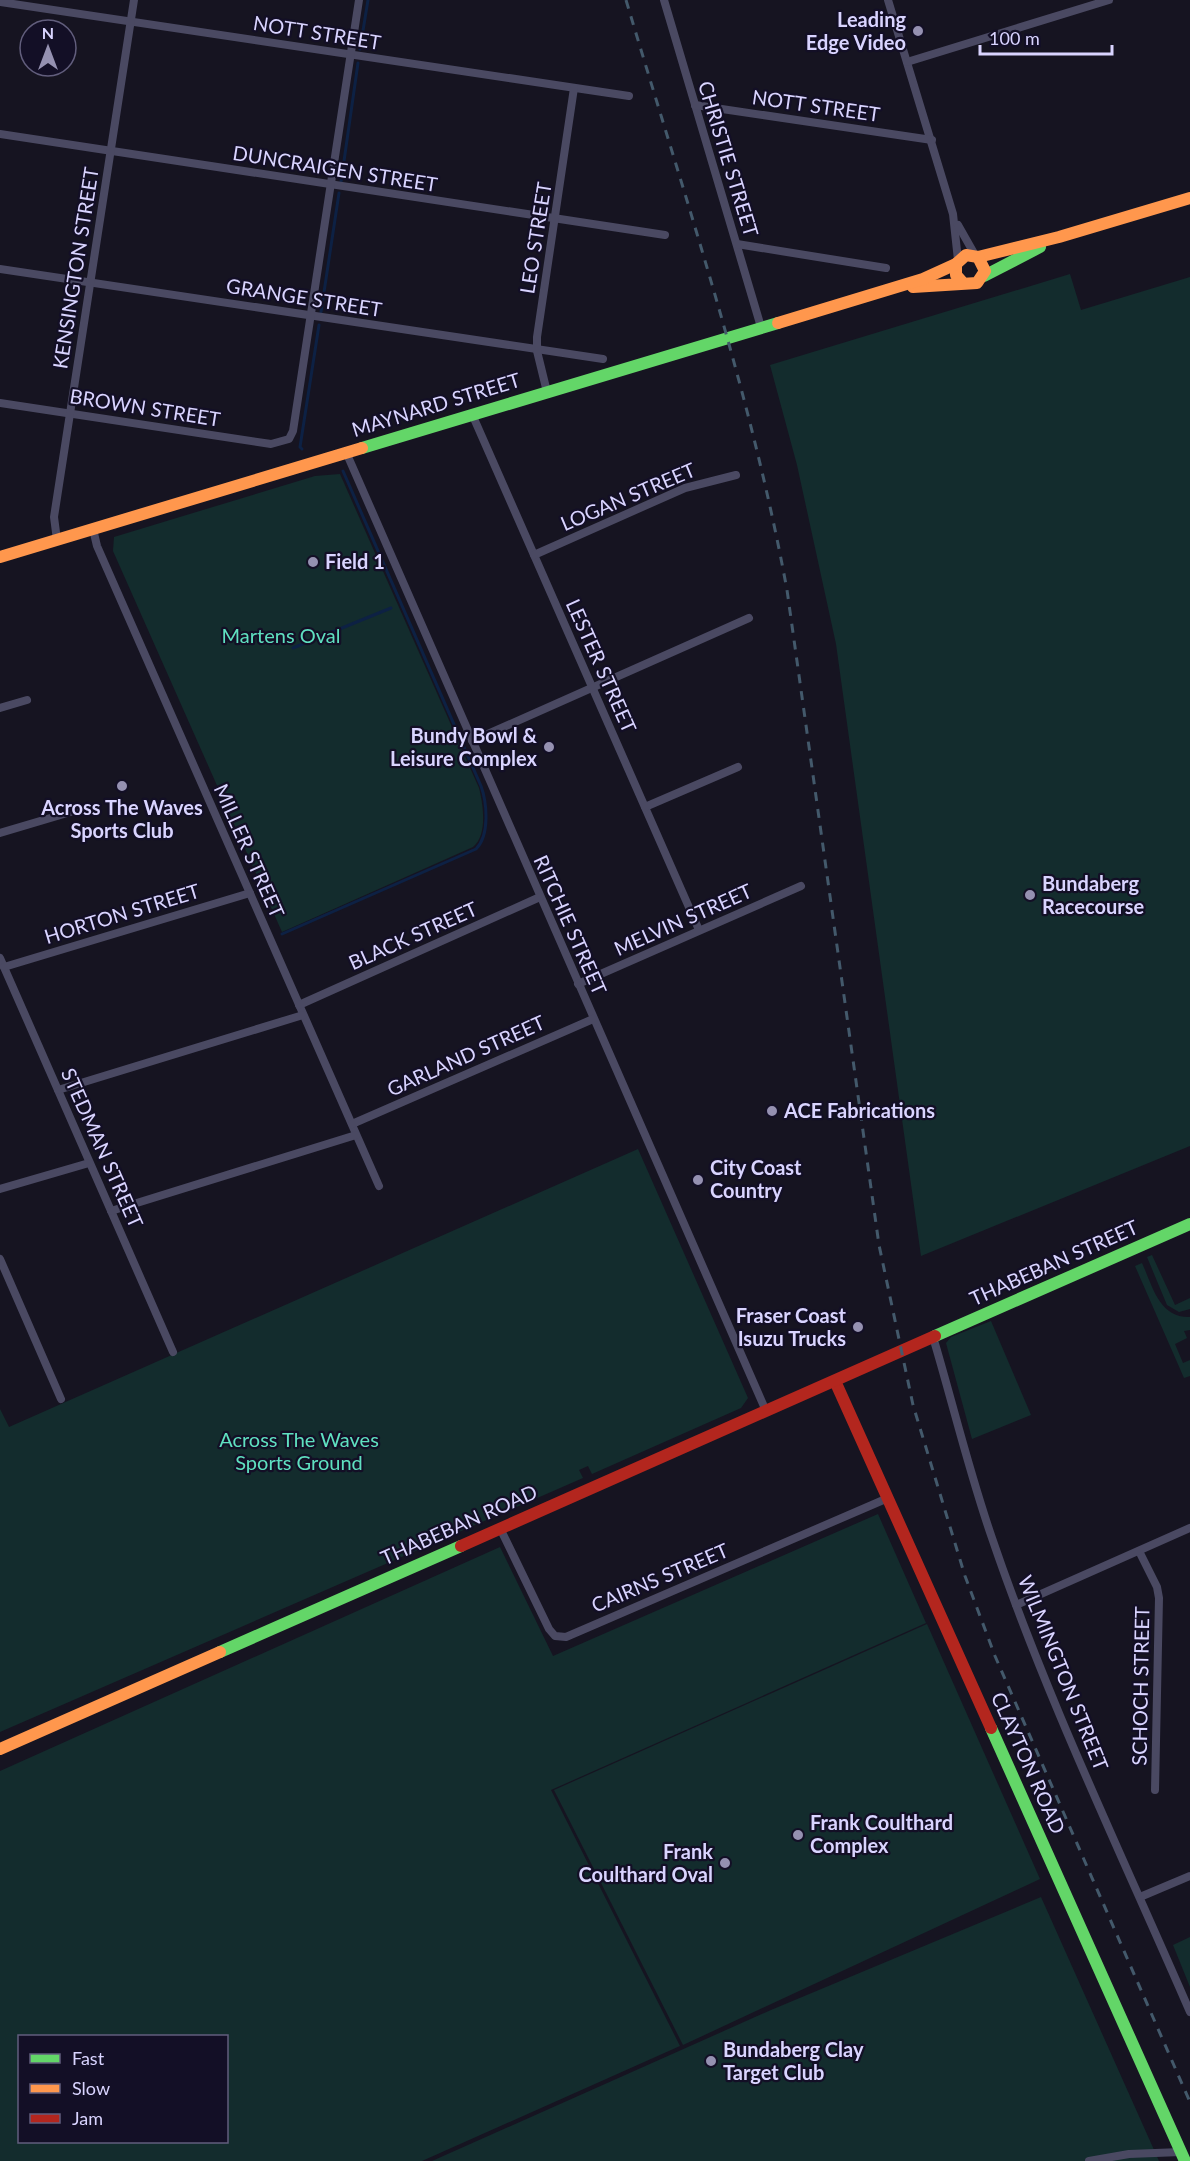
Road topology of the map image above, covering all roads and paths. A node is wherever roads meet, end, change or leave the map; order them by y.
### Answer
1 (134, 0) edge
2 (358, 0) edge
3 (664, 0) edge
4 (888, 0) edge
5 (1109, 0) edge
6 (0, 2) edge
7 (131, 21) junction
8 (351, 54) junction
9 (908, 62) junction
10 (574, 88) junction
11 (629, 96) dead end
12 (695, 105) junction
13 (0, 134) edge
14 (932, 140) junction
15 (111, 151) junction
16 (331, 185) junction
17 (1190, 198) edge
18 (953, 214) junction
19 (555, 219) junction
20 (665, 235) dead end
21 (1059, 237) junction
22 (737, 244) junction
23 (977, 256) junction
24 (957, 262) junction
25 (886, 268) dead end
26 (0, 269) edge
27 (984, 276) junction
28 (90, 283) junction
29 (963, 283) junction
30 (883, 291) junction
31 (311, 316) junction
32 (761, 327) junction
33 (537, 351) junction
34 (603, 359) dead end
35 (547, 392) junction
36 (0, 403) edge
37 (70, 413) junction
38 (472, 414) junction
39 (346, 452) junction
40 (736, 475) dead end
41 (93, 529) junction
42 (57, 540) junction
43 (534, 555) junction
44 (0, 557) edge
45 (749, 618) dead end
46 (593, 688) junction
47 (27, 700) dead end
48 (0, 708) edge
49 (472, 741) junction
50 (738, 766) dead end
51 (645, 807) junction
52 (74, 811) dead end
53 (0, 833) edge
54 (801, 886) dead end
55 (250, 893) junction
56 (540, 897) junction
57 (699, 930) junction
58 (0, 958) edge
59 (4, 967) junction
60 (578, 984) junction
61 (299, 1005) junction
62 (303, 1015) junction
63 (593, 1019) junction
64 (58, 1090) junction
65 (352, 1124) junction
66 (356, 1135) junction
67 (89, 1163) junction
68 (379, 1186) dead end
69 (0, 1189) edge
70 (111, 1210) junction
71 (1190, 1224) edge
72 (0, 1259) edge
73 (933, 1337) junction
74 (173, 1352) dead end
75 (835, 1381) junction
76 (61, 1399) dead end
77 (766, 1411) junction
78 (888, 1498) junction
79 (500, 1528) junction
80 (1190, 1528) edge
81 (1139, 1551) junction
82 (1016, 1605) junction
83 (0, 1749) edge
84 (1155, 1790) dead end
85 (1190, 1876) edge
86 (1140, 1898) junction
87 (1190, 2012) edge
88 (1183, 2157) edge
89 (1089, 2161) edge

1 - 7 street, KENSINGTON STREET
2 - 8 street
3 - 12 street, CHRISTIE STREET
4 - 9 street
5 - 9 street
6 - 7 street, NOTT STREET
7 - 8 street, NOTT STREET
7 - 15 street, KENSINGTON STREET
8 - 10 street, NOTT STREET
8 - 16 street
9 - 14 street
10 - 11 street, NOTT STREET
10 - 19 street, LEO STREET
12 - 14 street, NOTT STREET
12 - 22 street, CHRISTIE STREET
13 - 15 street, DUNCRAIGEN STREET
14 - 18 street
15 - 16 street, DUNCRAIGEN STREET
15 - 28 street, KENSINGTON STREET
16 - 19 street, DUNCRAIGEN STREET
16 - 31 street
17 - 21 street
18 - 23 street
18 - 24 street
19 - 20 street, DUNCRAIGEN STREET
19 - 33 street, LEO STREET
21 - 23 street
21 - 27 street
22 - 25 street
22 - 32 street, CHRISTIE STREET
23 - 24 street
23 - 27 street
24 - 29 street
24 - 30 street, MAYNARD STREET
26 - 28 street, GRANGE STREET
27 - 29 street
28 - 31 street, GRANGE STREET
28 - 37 street, KENSINGTON STREET
29 - 30 street, MAYNARD STREET
30 - 32 street, MAYNARD STREET
31 - 33 street, GRANGE STREET
31 - 37 street, BROWN STREET
32 - 35 street, MAYNARD STREET
33 - 34 street, GRANGE STREET
33 - 35 street, LEO STREET
35 - 38 street, MAYNARD STREET
36 - 37 street, BROWN STREET
37 - 42 street, KENSINGTON STREET
38 - 39 street, MAYNARD STREET
38 - 43 street, LESTER STREET
39 - 41 street, MAYNARD STREET
39 - 49 street, RITCHIE STREET
40 - 43 street, LOGAN STREET
41 - 42 street, MAYNARD STREET
41 - 55 street, MILLER STREET
42 - 44 street, MAYNARD STREET
43 - 46 street, LESTER STREET
45 - 46 street
46 - 49 street
46 - 51 street, LESTER STREET
47 - 48 street
49 - 56 street, RITCHIE STREET
50 - 51 street
51 - 57 street, LESTER STREET
52 - 53 street
54 - 57 street, MELVIN STREET
55 - 59 street, HORTON STREET
55 - 61 street, MILLER STREET
56 - 60 street, RITCHIE STREET
56 - 61 street, BLACK STREET
57 - 60 street, MELVIN STREET
58 - 59 street, STEDMAN STREET
59 - 64 street, STEDMAN STREET
60 - 63 street, RITCHIE STREET
61 - 62 street, MILLER STREET
62 - 64 street
62 - 65 street, MILLER STREET
63 - 65 street, GARLAND STREET
63 - 77 street, RITCHIE STREET
64 - 67 street, STEDMAN STREET
65 - 66 street, MILLER STREET
66 - 68 street, MILLER STREET
66 - 70 street
67 - 69 street
67 - 70 street, STEDMAN STREET
70 - 74 street, STEDMAN STREET
71 - 73 street, THABEBAN STREET
72 - 76 street
73 - 75 street, THABEBAN ROAD
73 - 82 street, WILMINGTON STREET
75 - 77 street, THABEBAN ROAD
75 - 78 street, CLAYTON ROAD
77 - 79 street, THABEBAN ROAD
78 - 79 street, CAIRNS STREET
78 - 88 street, CLAYTON ROAD
79 - 83 street, THABEBAN ROAD
80 - 81 street
81 - 82 street
81 - 84 street, SCHOCH STREET
82 - 86 street, WILMINGTON STREET
85 - 86 street
86 - 87 street, WILMINGTON STREET
88 - 89 street

